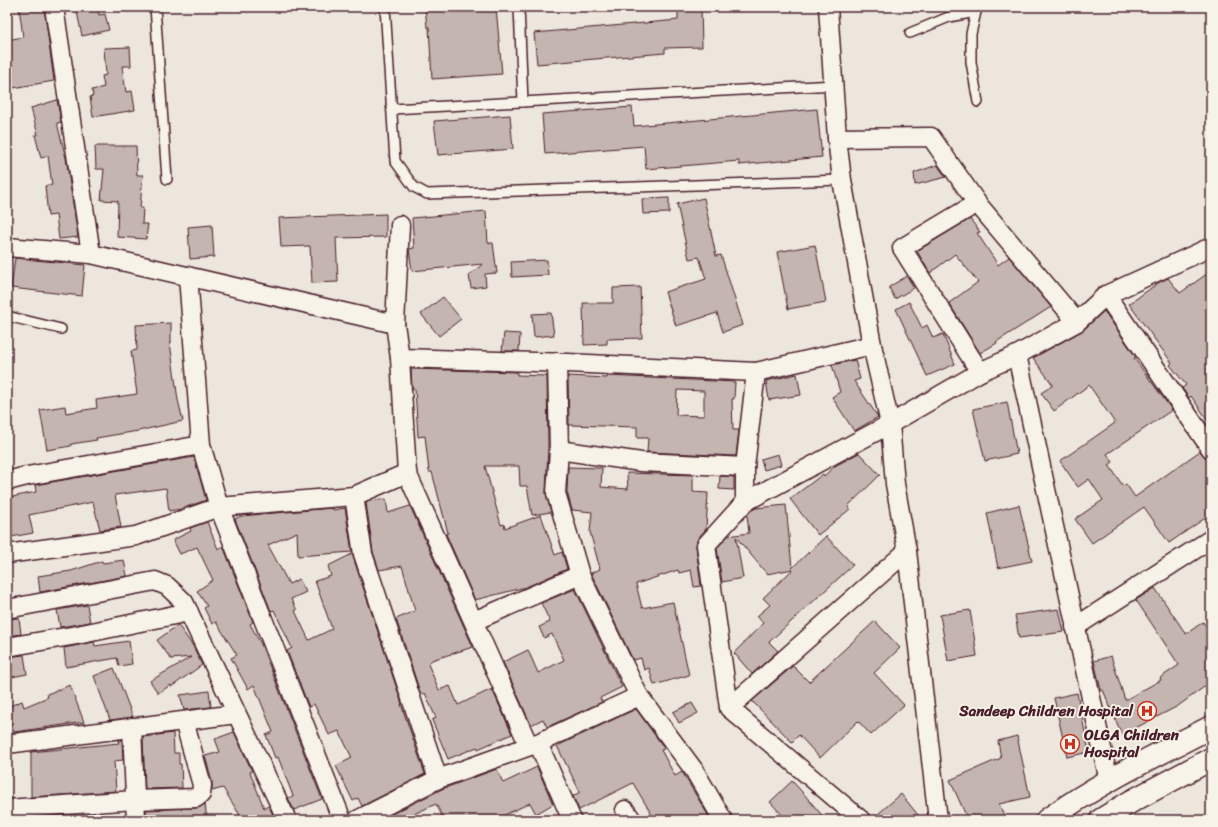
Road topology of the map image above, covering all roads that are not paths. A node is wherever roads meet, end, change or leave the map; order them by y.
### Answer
1 (54, 7) edge
2 (155, 7) edge
3 (385, 7) edge
4 (518, 7) edge
5 (828, 7) edge
6 (976, 10) edge
7 (910, 33) dead end
8 (835, 85) junction
9 (523, 102) junction
10 (978, 102) dead end
11 (392, 109) junction
12 (837, 138) junction
13 (168, 179) dead end
14 (842, 180) junction
15 (978, 204) junction
16 (400, 225) dead end
17 (1211, 246) edge
18 (7, 247) edge
19 (91, 254) junction
20 (188, 276) junction
21 (1106, 295) junction
22 (7, 316) edge
23 (1078, 322) junction
24 (395, 324) junction
25 (61, 329) dead end
26 (872, 345) junction
27 (1017, 355) junction
28 (400, 358) junction
29 (557, 362) junction
30 (756, 372) junction
31 (980, 372) junction
32 (890, 424) junction
33 (201, 445) junction
34 (1211, 449) edge
35 (559, 450) junction
36 (745, 467) junction
37 (407, 473) junction
38 (7, 481) edge
39 (354, 496) junction
40 (745, 502) junction
41 (219, 507) junction
42 (1211, 539) edge
43 (907, 551) junction
44 (7, 554) edge
45 (580, 575) junction
46 (7, 609) edge
47 (189, 612) junction
48 (474, 621) junction
49 (1075, 627) junction
50 (7, 647) edge
51 (639, 696) junction
52 (729, 708) junction
53 (236, 714) junction
54 (184, 720) junction
55 (132, 727) junction
56 (1211, 727) edge
57 (7, 744) edge
58 (533, 744) junction
59 (1211, 759) edge
60 (438, 779) junction
61 (1108, 781) junction
62 (135, 800) junction
63 (7, 809) edge
64 (136, 820) edge
65 (287, 820) edge
66 (342, 820) edge
67 (357, 820) edge
68 (572, 820) edge
69 (723, 820) edge
70 (861, 820) edge
71 (938, 820) edge
72 (1047, 820) edge
73 (1101, 820) edge

1 - 19 street
2 - 13 lane
3 - 11 lane
4 - 9 lane
5 - 8 street
6 - 7 lane
6 - 10 lane
8 - 9 lane
8 - 12 street
9 - 11 lane
11 - 14 lane
12 - 14 street
12 - 15 street
14 - 26 street
15 - 23 street
15 - 31 street
16 - 24 street
17 - 21 street
18 - 19 street
19 - 20 street
20 - 24 street
20 - 33 street
21 - 23 street
21 - 34 street
22 - 25 lane
23 - 27 street
24 - 28 street
26 - 30 street
26 - 32 street
27 - 31 street
27 - 49 street
28 - 29 street
28 - 37 street
29 - 30 street
29 - 35 street
30 - 36 street
31 - 32 street
32 - 40 street
32 - 43 street
33 - 38 street
33 - 41 street
35 - 36 street
35 - 45 street
36 - 40 street
37 - 39 street
37 - 48 street
39 - 41 street
39 - 60 street
40 - 52 street
41 - 44 street
41 - 66 street
42 - 49 street
43 - 52 street
43 - 71 street
45 - 48 street
45 - 51 street
46 - 47 street
47 - 50 street
47 - 53 street
48 - 58 street
49 - 61 street
51 - 58 street
51 - 69 street
52 - 70 street
53 - 54 street
53 - 65 street
54 - 55 street
54 - 62 street
55 - 57 street
55 - 62 street
56 - 61 main road
58 - 60 street
58 - 68 street
59 - 73 main road
60 - 67 street
61 - 72 main road
62 - 63 street
62 - 64 street

